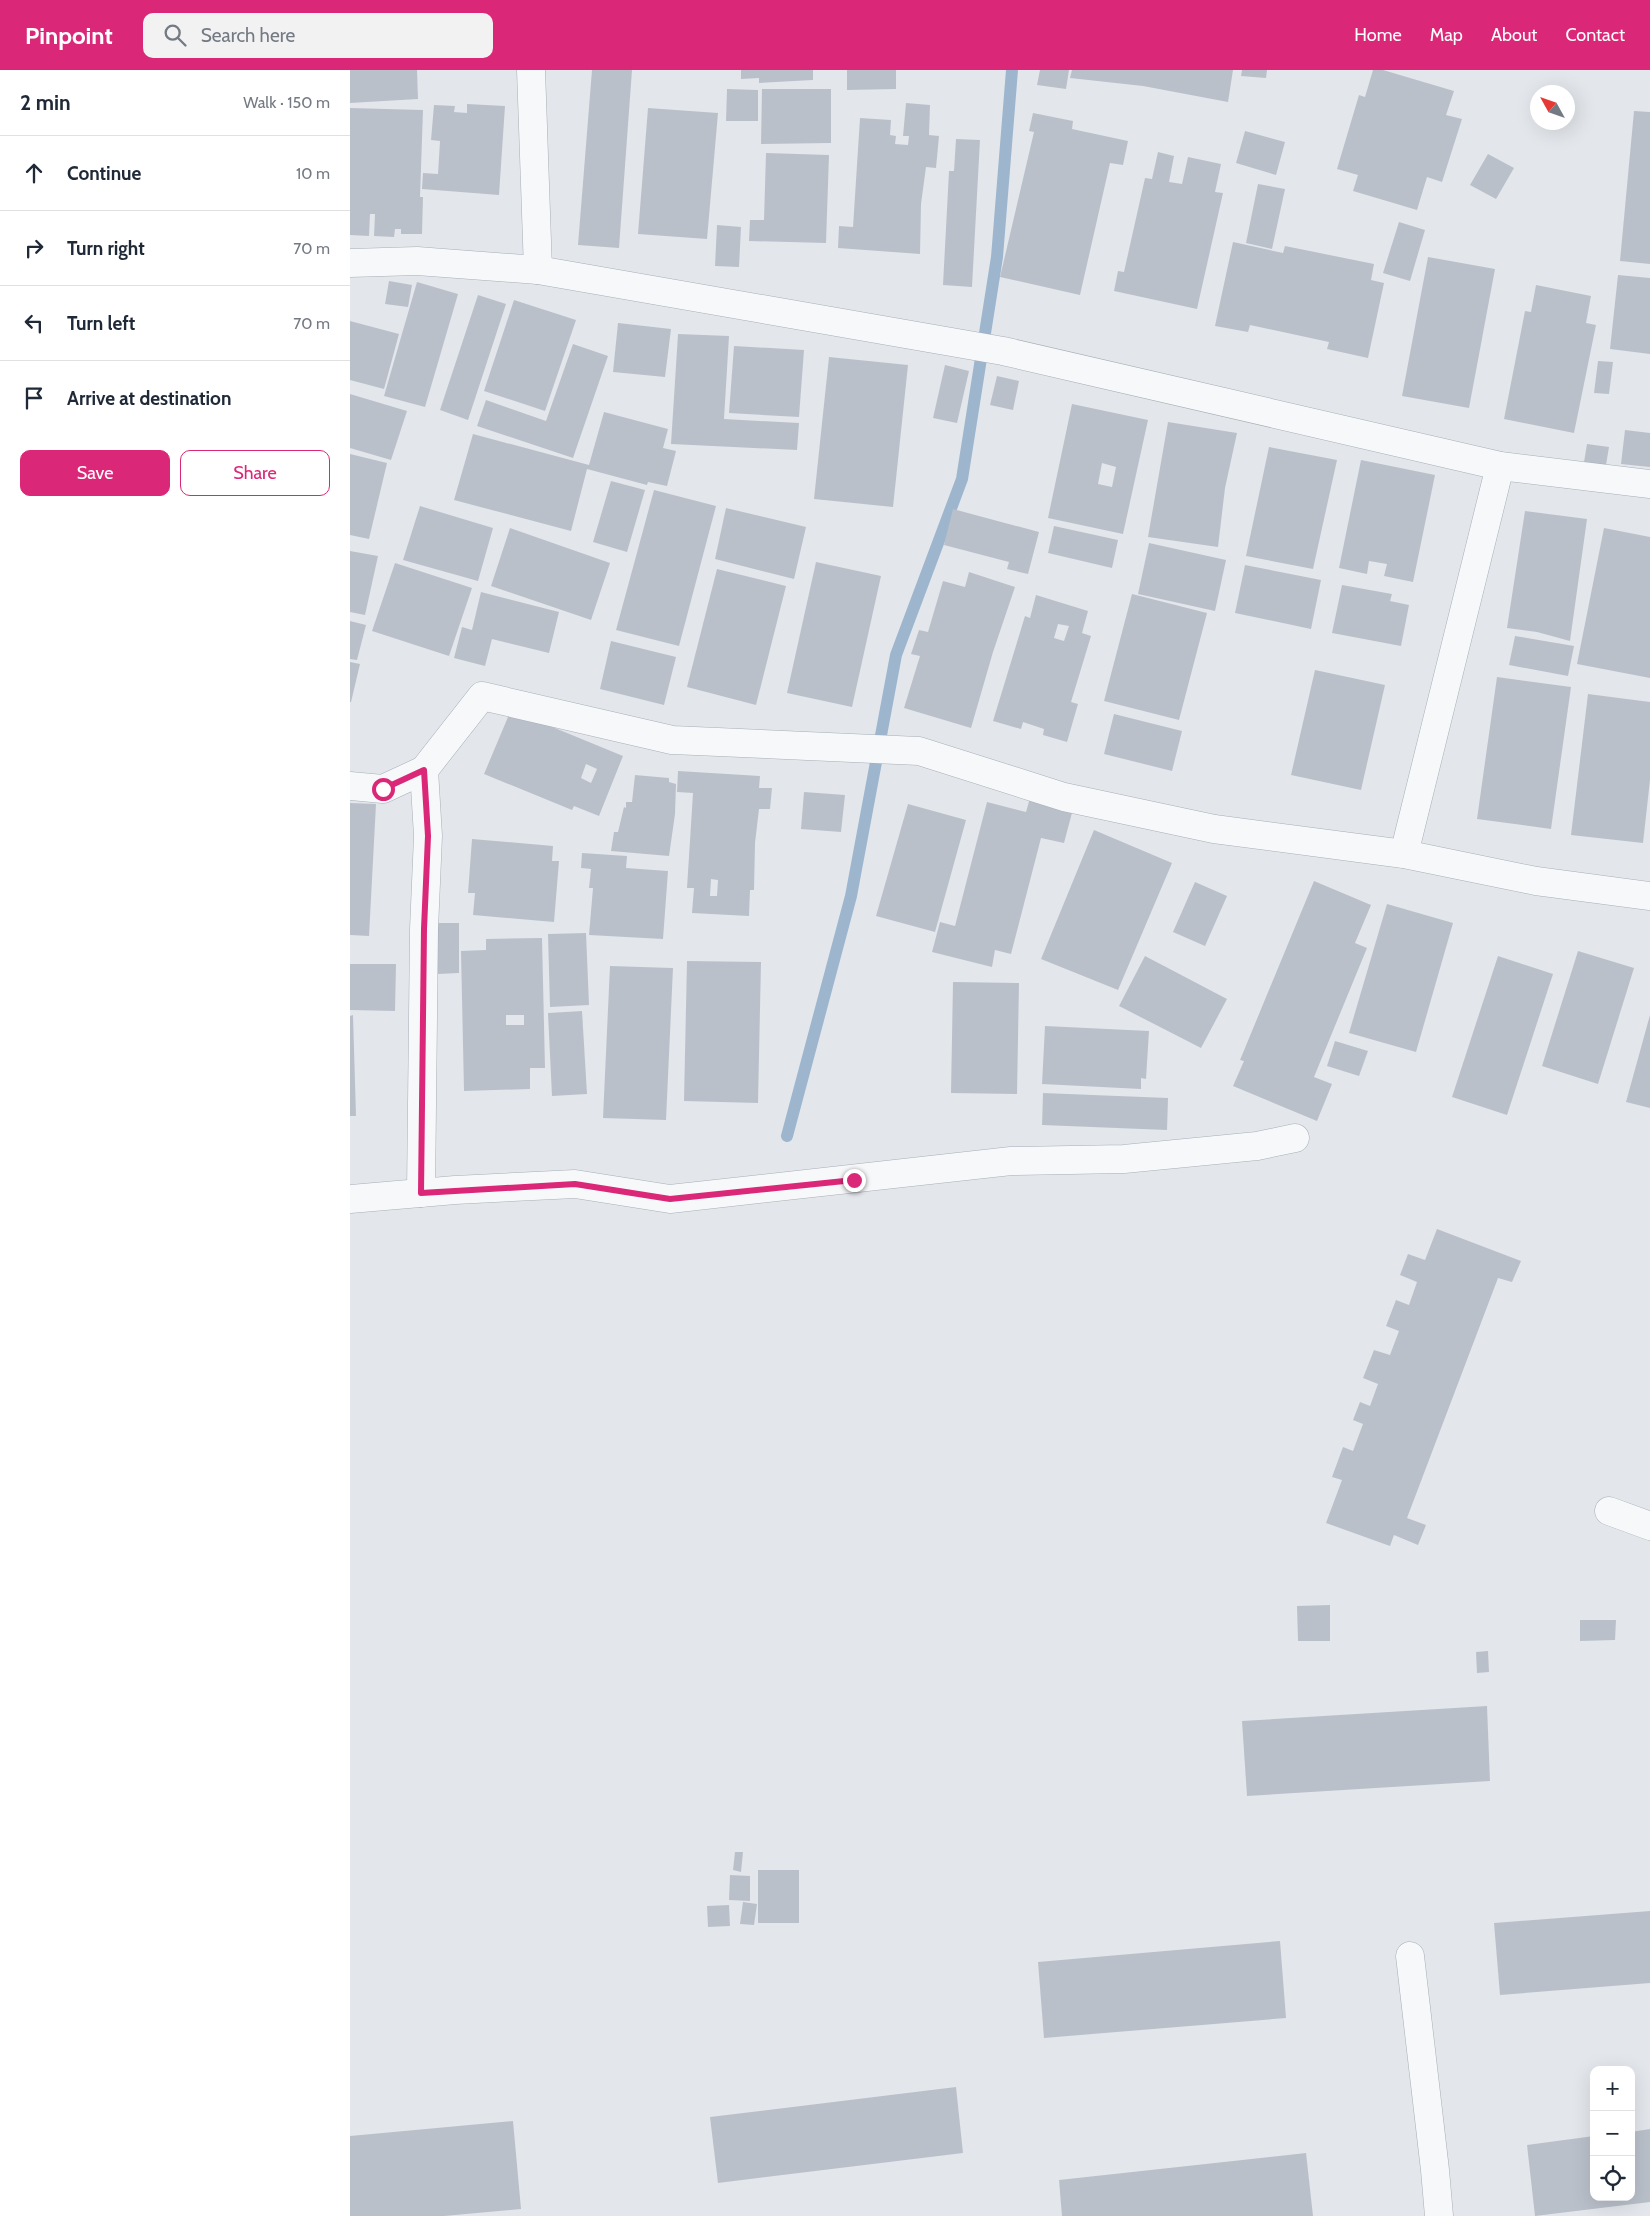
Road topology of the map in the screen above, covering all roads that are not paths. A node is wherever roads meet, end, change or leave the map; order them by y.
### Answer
1 (531, 70) edge
2 (350, 263) edge
3 (538, 270) junction
4 (1500, 466) junction
5 (1650, 484) edge
6 (424, 770) junction
7 (350, 786) edge
8 (1404, 854) junction
9 (1650, 896) edge
10 (1295, 1138) dead end
11 (421, 1193) junction
12 (350, 1199) edge
13 (1610, 1511) dead end
14 (1650, 1526) edge
15 (1410, 1956) dead end
16 (1439, 2216) edge

1 - 3 street
2 - 3 street
3 - 4 street
4 - 5 street
4 - 8 street
6 - 7 street
6 - 8 street
6 - 11 street
8 - 9 street
10 - 11 street
11 - 12 street
13 - 14 street
15 - 16 street

